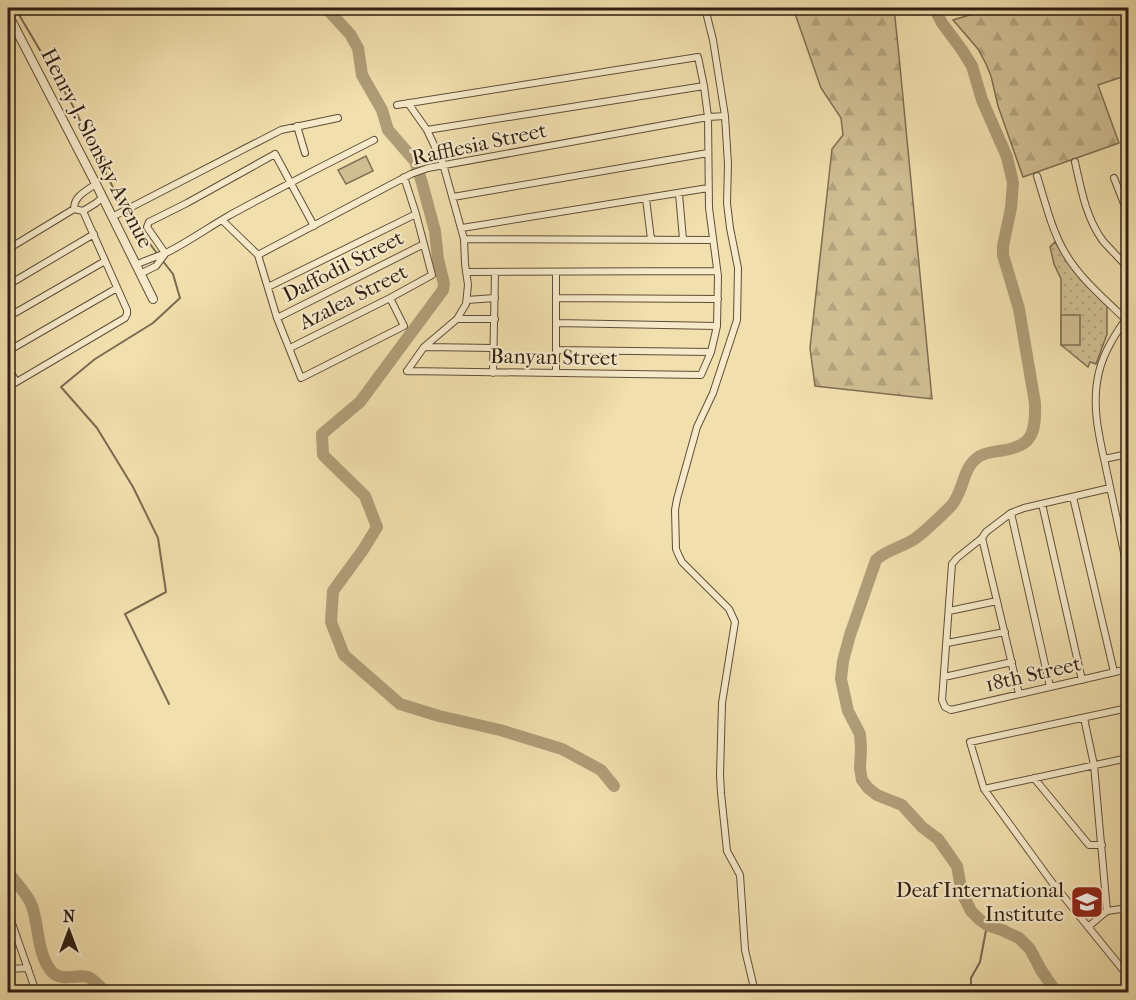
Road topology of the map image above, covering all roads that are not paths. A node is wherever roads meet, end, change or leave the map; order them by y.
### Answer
1 (705, 8) edge
2 (8, 14) edge
3 (704, 86) junction
4 (408, 103) junction
5 (397, 105) dead end
6 (725, 116) junction
7 (708, 117) junction
8 (338, 118) dead end
9 (297, 126) junction
10 (427, 130) junction
11 (374, 140) dead end
12 (305, 153) dead end
13 (708, 153) junction
14 (1075, 162) dead end
15 (443, 165) junction
16 (407, 176) junction
17 (1037, 176) dead end
18 (1114, 178) dead end
19 (291, 183) junction
20 (96, 184) junction
21 (708, 188) junction
22 (679, 194) junction
23 (103, 196) junction
24 (453, 197) junction
25 (646, 199) junction
26 (74, 209) junction
27 (83, 211) junction
28 (416, 214) junction
29 (1128, 214) edge
30 (112, 216) junction
31 (222, 220) junction
32 (314, 226) junction
33 (462, 228) junction
34 (94, 234) junction
35 (464, 239) junction
36 (651, 239) junction
37 (684, 239) junction
38 (713, 240) junction
39 (424, 244) junction
40 (8, 249) edge
41 (1128, 249) edge
42 (165, 253) junction
43 (258, 255) junction
44 (1121, 260) junction
45 (105, 261) junction
46 (1128, 268) edge
47 (138, 269) junction
48 (717, 271) junction
49 (466, 272) junction
50 (495, 272) junction
51 (556, 272) junction
52 (8, 285) edge
53 (268, 287) junction
54 (117, 288) junction
55 (390, 298) junction
56 (495, 298) junction
57 (556, 298) junction
58 (153, 299) dead end
59 (718, 299) junction
60 (467, 300) junction
61 (8, 317) edge
62 (277, 318) junction
63 (1127, 318) edge
64 (495, 319) junction
65 (458, 320) junction
66 (556, 323) junction
67 (717, 326) junction
68 (424, 347) junction
69 (290, 348) junction
70 (494, 348) junction
71 (556, 350) junction
72 (8, 351) edge
73 (711, 352) junction
74 (8, 367) edge
75 (494, 373) junction
76 (556, 373) junction
77 (16, 382) junction
78 (8, 387) edge
79 (1128, 454) edge
80 (1104, 459) junction
81 (1110, 488) junction
82 (1073, 497) junction
83 (1042, 504) junction
84 (1011, 513) junction
85 (982, 538) junction
86 (1128, 571) edge
87 (997, 601) junction
88 (949, 611) junction
89 (1005, 632) junction
90 (947, 643) junction
91 (1012, 663) junction
92 (1128, 669) edge
93 (1114, 672) junction
94 (944, 677) junction
95 (1082, 680) junction
96 (1050, 687) junction
97 (1019, 694) junction
98 (1128, 708) edge
99 (1084, 718) junction
100 (1128, 758) edge
101 (1094, 765) junction
102 (1034, 778) junction
103 (984, 789) junction
104 (1102, 845) junction
105 (1128, 908) edge
106 (1107, 911) junction
107 (8, 912) edge
108 (1088, 927) junction
109 (8, 938) edge
110 (17, 938) junction
111 (8, 969) edge
112 (28, 969) junction
113 (1128, 976) edge
114 (35, 991) edge
115 (755, 993) edge

1 - 6 street
2 - 20 street, Henry J. Slonsky Avenue
3 - 4 street
3 - 7 street
3 - 10 street
4 - 5 street
4 - 10 street
6 - 7 street, Rafflesia Street
6 - 115 street
7 - 13 street
7 - 15 street, Rafflesia Street
8 - 9 street
9 - 12 street
9 - 30 street
10 - 15 street
11 - 19 street
13 - 21 street
13 - 24 street
14 - 44 street
15 - 16 street, Rafflesia Street
15 - 24 street
16 - 28 street
16 - 32 street, Rafflesia Street
17 - 63 street
18 - 29 street
19 - 31 street
19 - 32 street
19 - 42 street
20 - 23 street, Henry J. Slonsky Avenue
20 - 26 street
21 - 22 street
21 - 38 street
22 - 25 street
22 - 37 street
23 - 27 street
23 - 30 street, Henry J. Slonsky Avenue
24 - 33 street
25 - 33 street
25 - 36 street
26 - 27 street
26 - 40 street
27 - 34 street
28 - 39 street
28 - 53 street
30 - 47 street, Henry J. Slonsky Avenue
31 - 42 street
31 - 43 street
32 - 43 street, Rafflesia Street
33 - 35 street
34 - 45 street
34 - 52 street
35 - 36 street
35 - 49 street
36 - 37 street
37 - 38 street
38 - 48 street
39 - 55 street, Azalea Street
39 - 62 street, Daffodil Street
41 - 44 street
42 - 47 street
43 - 53 street
44 - 46 street
45 - 54 street
45 - 61 street
47 - 58 street, Henry J. Slonsky Avenue
48 - 51 street
48 - 59 street
49 - 50 street
49 - 60 street
50 - 51 street
50 - 56 street
51 - 57 street
53 - 62 street
54 - 72 street
54 - 77 street
55 - 69 street, Azalea Street
55 - 69 street
56 - 60 street
56 - 64 street
57 - 59 street
57 - 66 street
59 - 67 street
60 - 65 street
62 - 69 street
63 - 80 street
64 - 65 street
64 - 70 street
65 - 68 street
66 - 67 street
66 - 71 street
67 - 73 street
68 - 70 street
68 - 75 street, Banyan Street
70 - 75 street
71 - 73 street
71 - 76 street
73 - 76 street, Banyan Street
74 - 77 street
75 - 76 street, Banyan Street
77 - 78 street
79 - 80 street
80 - 81 street
81 - 82 street
81 - 86 street
82 - 83 street
82 - 93 street
83 - 84 street
83 - 95 street
84 - 85 street
84 - 96 street
85 - 87 street
85 - 88 street
87 - 88 street
87 - 89 street
88 - 90 street
89 - 90 street
89 - 91 street
90 - 94 street
91 - 94 street
91 - 97 street
92 - 93 street, 18th Street
93 - 95 street, 18th Street
94 - 97 street, 18th Street
95 - 96 street, 18th Street
96 - 97 street, 18th Street
98 - 99 street
99 - 101 street
99 - 103 street
100 - 101 street
101 - 102 street
101 - 104 street
102 - 103 street
102 - 104 street
103 - 108 street
104 - 106 street
105 - 106 street
106 - 108 street
107 - 110 street
108 - 113 street
109 - 110 street
110 - 112 street
111 - 112 street
112 - 114 street

